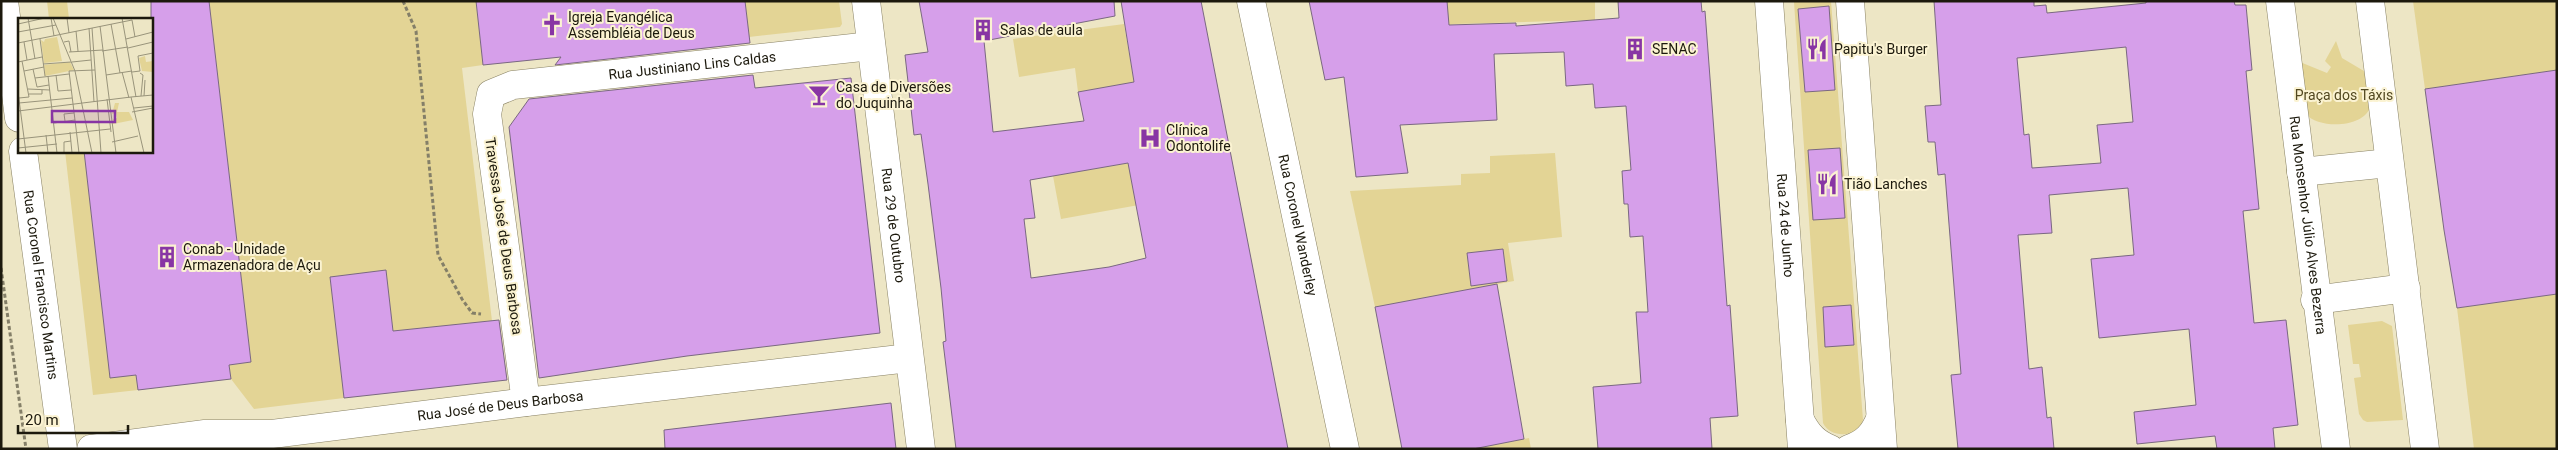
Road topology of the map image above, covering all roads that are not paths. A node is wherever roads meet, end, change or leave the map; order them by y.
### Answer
1 (4, 1) edge
2 (866, 1) edge
3 (1251, 1) edge
4 (1769, 1) edge
5 (1850, 1) edge
6 (2280, 1) edge
7 (2370, 1) edge
8 (871, 46) junction
9 (513, 85) joint
10 (18, 110) edge
11 (23, 152) edge
12 (2389, 162) junction
13 (2301, 172) junction
14 (2406, 288) junction
15 (2315, 300) junction
16 (909, 358) junction
17 (526, 402) junction
18 (1880, 419) junction
19 (1800, 420) junction
20 (63, 449) edge
21 (91, 449) edge
22 (921, 449) edge
23 (1345, 449) edge
24 (1802, 449) edge
25 (1830, 449) edge
26 (1849, 449) edge
27 (1883, 449) edge
28 (2336, 449) edge
29 (2425, 449) edge

1 - 10 street
2 - 8 street, Rua 29 de Outubro
3 - 23 street, Rua Coronel Wanderley
4 - 19 street, Rua 24 de Junho
5 - 18 street
6 - 13 street, Rua Monsenhor Júlio Alves Bezerra
7 - 12 street
8 - 9 street, Rua Justiniano Lins Caldas
8 - 16 street, Rua 29 de Outubro
9 - 17 street, Travessa José de Deus Barbosa
11 - 20 street, Rua Coronel Francisco Martins
12 - 13 street
12 - 14 street
13 - 15 street, Rua Monsenhor Júlio Alves Bezerra
14 - 15 street
14 - 29 street
15 - 28 street, Rua Monsenhor Júlio Alves Bezerra
16 - 17 street, Rua José de Deus Barbosa
16 - 22 street, Rua 29 de Outubro
17 - 21 street, Rua José de Deus Barbosa
18 - 26 street
18 - 27 street
19 - 24 street, Rua 24 de Junho
19 - 25 street

